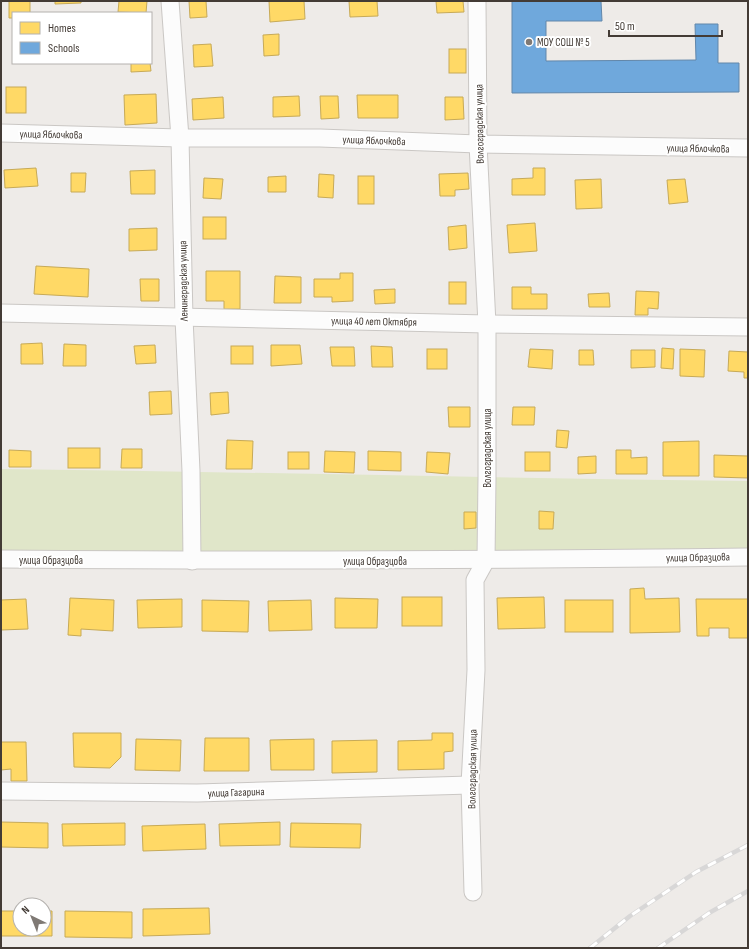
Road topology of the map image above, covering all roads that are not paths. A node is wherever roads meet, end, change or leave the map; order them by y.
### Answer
1 (170, 1) edge
2 (477, 1) edge
3 (1, 133) edge
4 (180, 138) junction
5 (478, 144) junction
6 (748, 148) edge
7 (1, 313) edge
8 (184, 318) junction
9 (487, 324) junction
10 (748, 326) edge
11 (748, 557) edge
12 (1, 559) edge
13 (486, 560) junction
14 (192, 561) junction
15 (470, 785) junction
16 (1, 792) edge
17 (473, 892) dead end

1 - 4 street, Ленинградская улица
2 - 5 street, Волгоградская улица
3 - 4 street, улица Яблочкова
4 - 5 street, улица Яблочкова
4 - 8 street, Ленинградская улица
5 - 6 street, улица Яблочкова
5 - 9 street, Волгоградская улица
7 - 8 street, улица 40 лет Октября
8 - 9 street, улица 40 лет Октября
8 - 14 street, Ленинградская улица
9 - 10 street, улица 40 лет Октября
9 - 13 street, Волгоградская улица
11 - 13 street, улица Образцова
12 - 14 street, улица Образцова
13 - 14 street, улица Образцова
13 - 15 street, Волгоградская улица
15 - 16 street, улица Гагарина
15 - 17 street, Волгоградская улица

